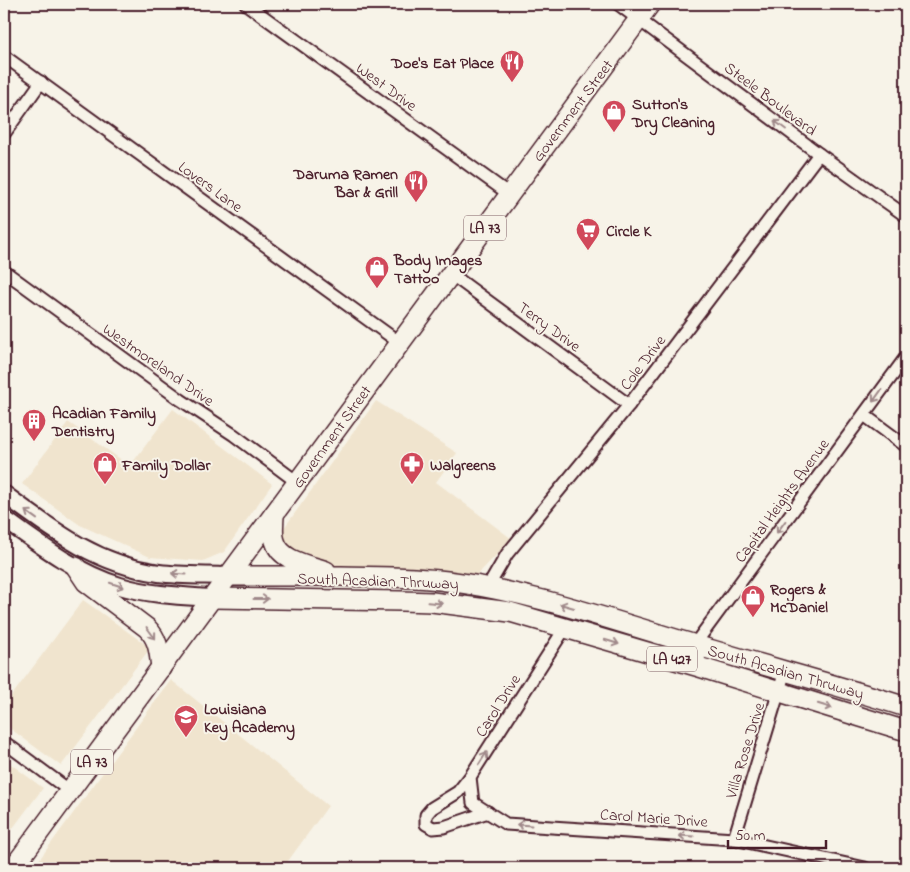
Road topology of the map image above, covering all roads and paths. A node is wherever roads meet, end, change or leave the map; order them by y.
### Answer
1 (246, 4) edge
2 (618, 4) edge
3 (644, 11) edge
4 (4, 56) edge
5 (41, 82) junction
6 (4, 134) edge
7 (819, 154) junction
8 (509, 194) junction
9 (906, 216) edge
10 (4, 271) edge
11 (450, 274) junction
12 (400, 343) junction
13 (906, 357) edge
14 (629, 405) junction
15 (864, 415) junction
16 (906, 446) edge
17 (297, 482) junction
18 (4, 494) edge
19 (274, 514) junction
20 (4, 519) edge
21 (76, 567) junction
22 (228, 576) junction
23 (342, 576) junction
24 (488, 587) junction
25 (212, 598) junction
26 (565, 628) junction
27 (700, 646) junction
28 (699, 667) junction
29 (161, 668) junction
30 (785, 671) junction
31 (779, 692) junction
32 (906, 707) edge
33 (906, 731) edge
34 (4, 742) edge
35 (470, 777) junction
36 (70, 791) junction
37 (488, 812) junction
38 (734, 839) junction
39 (13, 868) edge
40 (865, 868) edge

1 - 8 street, West Drive
2 - 3 street, Steele Boulevard
7 -> 3 street, Steele Boulevard
3 - 8 main road, Government Street / LA 73
4 - 5 street, Lovers Lane
5 - 6 street
5 - 12 street, Lovers Lane
7 - 9 street, Steele Boulevard
7 - 14 street, Cole Drive
8 - 11 main road, Government Street / LA 73
10 - 17 street, Westmoreland Drive
11 - 12 main road, Government Street / LA 73
11 - 14 street, Terry Drive
12 - 17 main road, Government Street / LA 73
13 -> 15 street, Capital Heights Avenue
14 - 24 street, Cole Drive
15 - 16 street
15 -> 27 street, Capital Heights Avenue
17 - 19 main road, Government Street / LA 73
22 -> 18 main road, South Acadian Thruway
19 - 22 main road, Government Street / LA 73
19 - 23 main road
20 - 21 main road, South Acadian Thruway / LA 427
21 -> 25 main road, South Acadian Thruway / LA 427
21 -> 29 main road
22 - 23 main road, South Acadian Thruway / LA 427
22 - 25 main road, Government Street / LA 73
23 - 24 main road, South Acadian Thruway / LA 427
27 -> 24 main road, South Acadian Thruway / LA 427
25 -> 26 main road, South Acadian Thruway / LA 427
25 - 29 main road, Government Street / LA 73
26 -> 28 main road, South Acadian Thruway / LA 427
35 -> 26 street, Carol Drive
27 - 28 street, Capital Heights Avenue
27 - 30 main road, South Acadian Thruway / LA 427
28 - 31 main road, South Acadian Thruway / LA 427
29 - 36 main road, Government Street / LA 73
30 - 31 street, Villa Rose Drive
30 - 32 main road, South Acadian Thruway / LA 427
31 -> 33 main road, South Acadian Thruway / LA 427
31 - 38 street, Villa Rose Drive
34 - 36 street
35 - 37 street, Carol Marie Drive
35 - 37 street, Carol Drive
36 - 39 main road, Government Street / LA 73
38 -> 37 street, Carol Marie Drive
38 - 40 street, Carol Marie Drive

